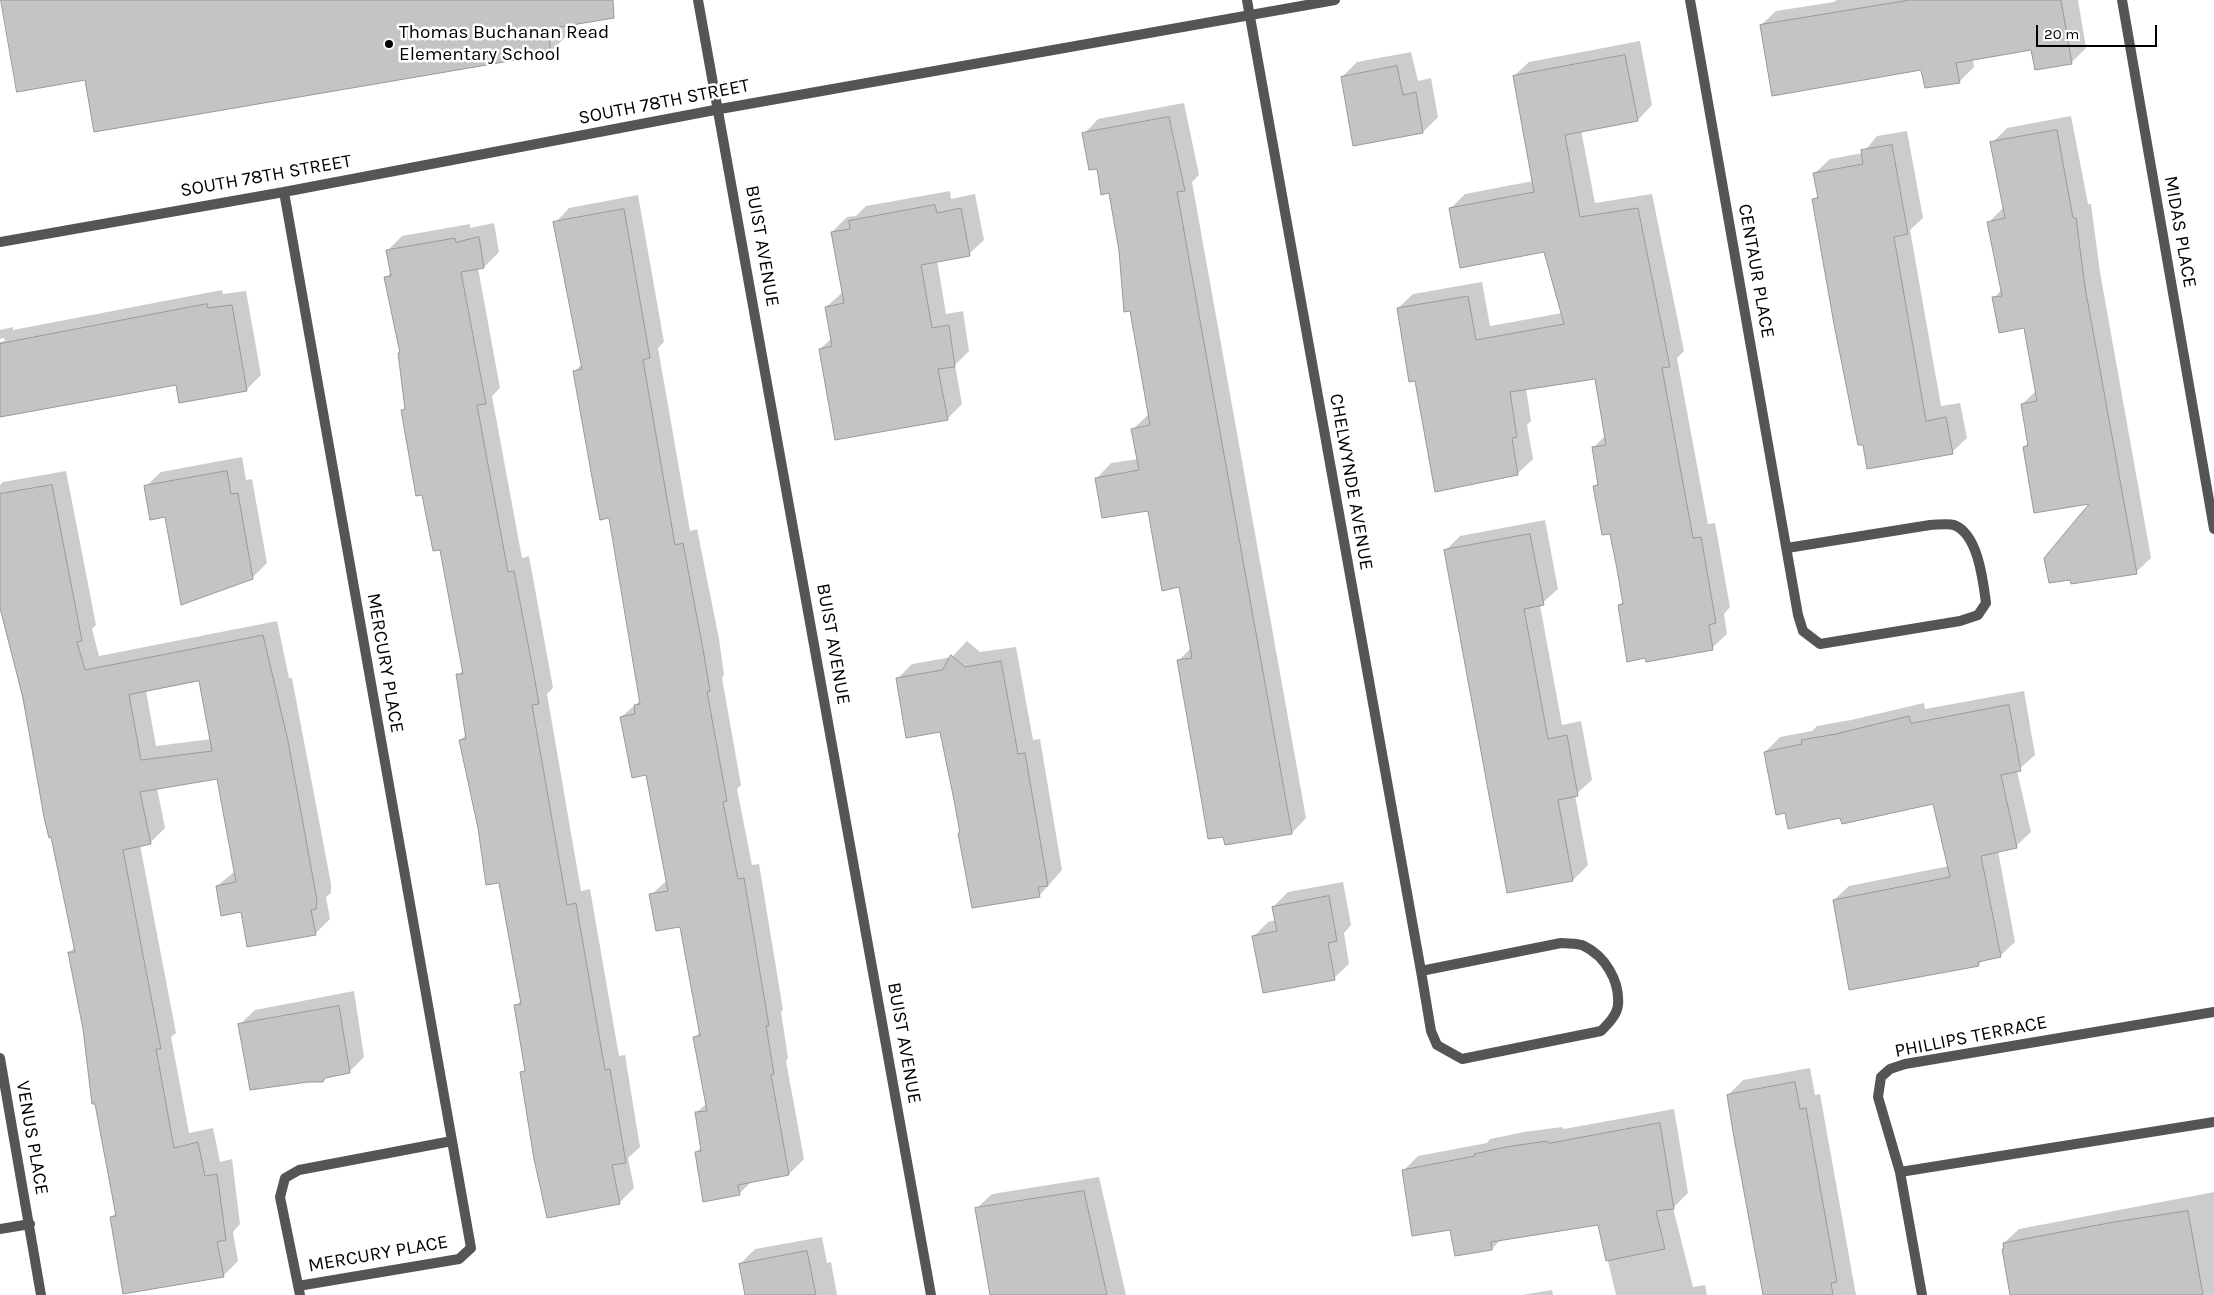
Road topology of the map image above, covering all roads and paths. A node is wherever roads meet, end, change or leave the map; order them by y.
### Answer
1 (698, 0) edge
2 (1247, 0) edge
3 (1335, 0) edge
4 (1690, 0) edge
5 (2122, 0) edge
6 (1250, 15) junction
7 (720, 109) junction
8 (284, 192) junction
9 (0, 242) edge
10 (2209, 469) edge
11 (2214, 529) edge
12 (1787, 548) junction
13 (1421, 971) junction
14 (2214, 1012) edge
15 (0, 1058) edge
16 (2214, 1122) edge
17 (452, 1141) junction
18 (1900, 1172) junction
19 (30, 1224) junction
20 (0, 1229) edge
21 (299, 1290) edge
22 (41, 1295) edge
23 (931, 1295) edge
24 (1922, 1295) edge

1 - 7 street, BUIST AVENUE
2 - 6 street, CHELWYNDE AVENUE
3 - 6 street, SOUTH 78TH STREET
4 - 12 street, CENTAUR PLACE
5 - 10 street, MIDAS PLACE
6 - 7 street, SOUTH 78TH STREET
6 - 13 street, CHELWYNDE AVENUE
7 - 8 street, SOUTH 78TH STREET
7 - 23 street, BUIST AVENUE
8 - 9 street, SOUTH 78TH STREET
8 - 17 street, MERCURY PLACE
10 - 11 street, MIDAS PLACE
12 - 12 street, CENTAUR PLACE
13 - 13 street, CHELWYNDE AVENUE
14 - 18 street, PHILLIPS TERRACE
15 - 19 street, VENUS PLACE
16 - 18 street
17 - 21 street, MERCURY PLACE
17 - 21 street, MERCURY PLACE
18 - 24 street, PHILLIPS TERRACE
19 - 20 street, VENUS PLACE
19 - 22 street, VENUS PLACE

